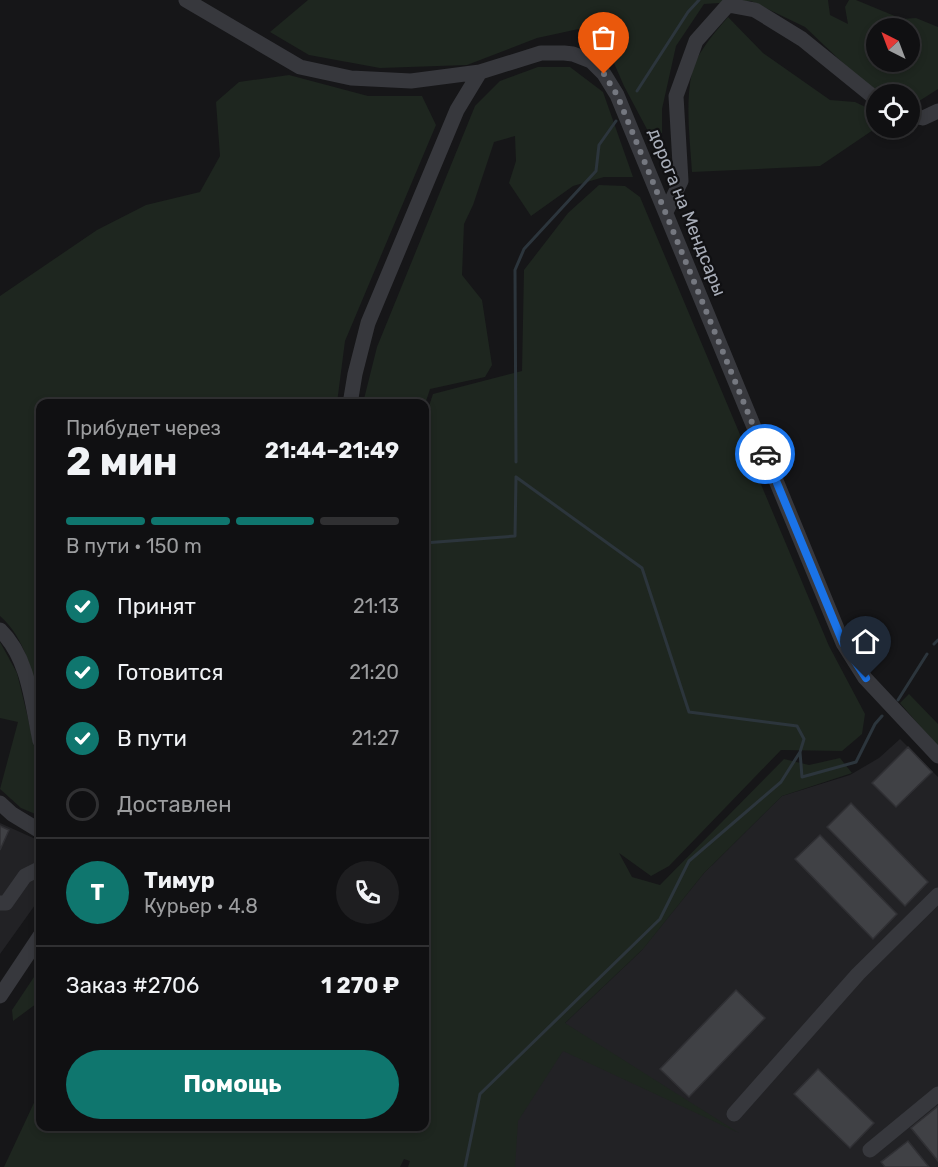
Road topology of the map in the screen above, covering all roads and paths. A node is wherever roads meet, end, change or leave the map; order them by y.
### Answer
1 (186, 0) edge
2 (480, 72) junction
3 (866, 91) edge
4 (938, 111) edge
5 (920, 117) edge
6 (666, 212) junction
7 (351, 399) edge
8 (0, 630) edge
9 (36, 723) edge
10 (938, 756) edge
11 (0, 803) edge
12 (36, 829) edge
13 (36, 870) edge
14 (938, 895) edge
15 (0, 903) edge
16 (36, 942) edge
17 (1, 990) edge
18 (938, 1094) edge
19 (734, 1114) dead end
20 (870, 1150) dead end

1 - 2 street, дорога на Мендсары
2 - 6 street, дорога на Мендсары
2 - 7 street
3 - 6 street
4 - 5 street
6 - 10 street, дорога на Мендсары
8 - 9 street
11 - 12 street
13 - 15 street
14 - 19 street
16 - 17 street
18 - 20 street

